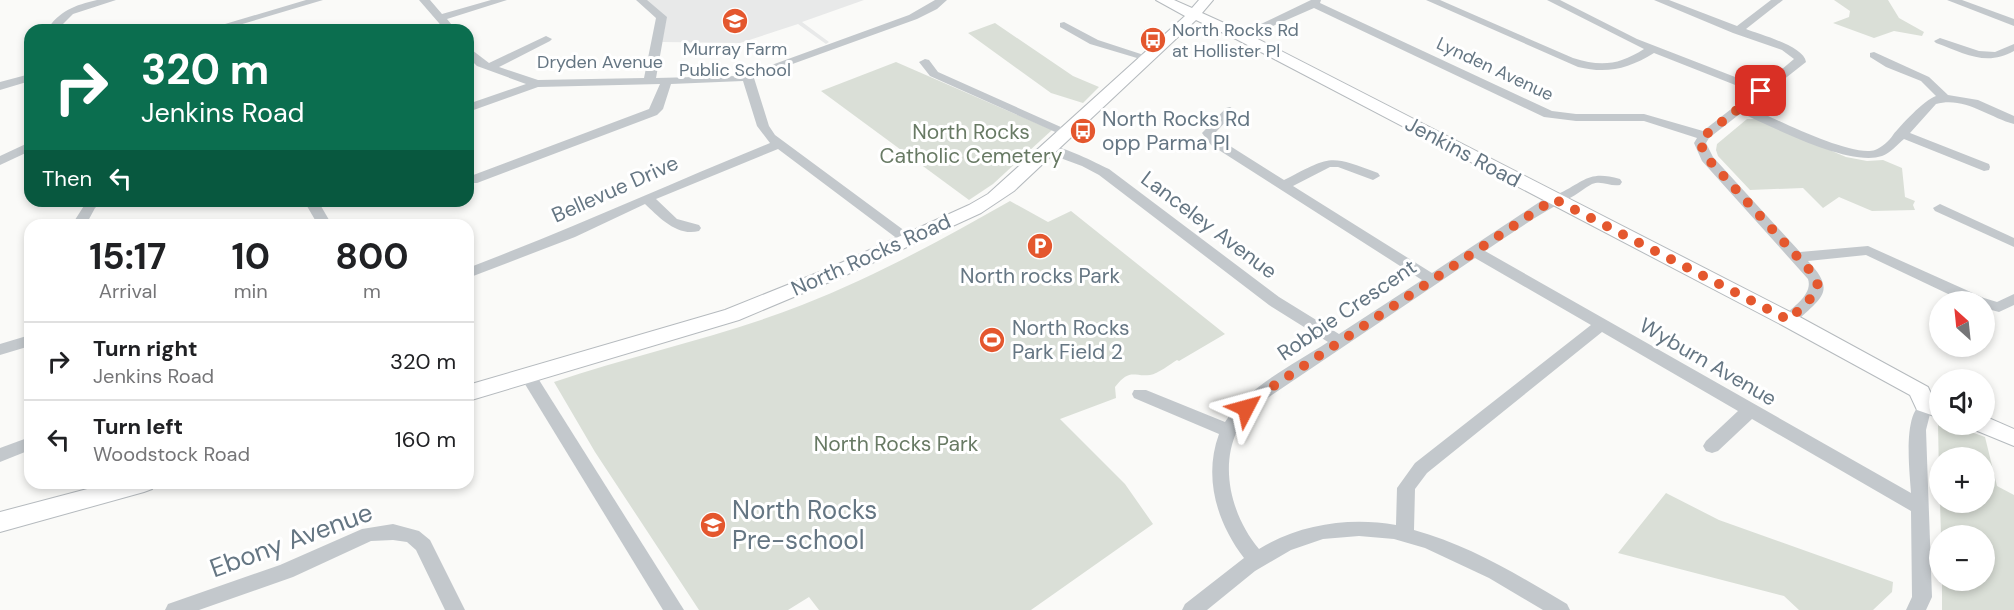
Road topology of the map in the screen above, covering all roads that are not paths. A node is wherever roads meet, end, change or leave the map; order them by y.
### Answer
1 (111, 0) edge
2 (267, 0) edge
3 (318, 0) edge
4 (424, 0) edge
5 (501, 0) edge
6 (641, 0) edge
7 (942, 0) edge
8 (1163, 0) edge
9 (1431, 0) edge
10 (1555, 0) edge
11 (1659, 0) edge
12 (1778, 0) edge
13 (1952, 0) edge
14 (1315, 2) edge
15 (1201, 7) edge
16 (274, 12) junction
17 (440, 18) junction
18 (2014, 23) edge
19 (57, 24) edge
20 (231, 24) edge
21 (446, 24) edge
22 (1064, 25) dead end
23 (1737, 31) junction
24 (1240, 36) junction
25 (546, 39) dead end
26 (1940, 42) dead end
27 (2014, 47) edge
28 (1652, 50) junction
29 (1874, 55) dead end
30 (474, 56) edge
31 (1147, 58) junction
32 (924, 62) dead end
33 (490, 67) junction
34 (748, 77) junction
35 (24, 79) edge
36 (667, 80) junction
37 (649, 81) junction
38 (537, 84) junction
39 (0, 86) edge
40 (1761, 91) junction
41 (1945, 98) junction
42 (474, 106) edge
43 (1740, 108) junction
44 (1230, 111) dead end
45 (2014, 120) edge
46 (1066, 132) junction
47 (1900, 133) junction
48 (1704, 136) junction
49 (778, 144) junction
50 (24, 149) edge
51 (1048, 149) junction
52 (0, 161) edge
53 (1984, 167) dead end
54 (1373, 176) dead end
55 (474, 179) edge
56 (1615, 182) dead end
57 (1282, 186) junction
58 (647, 198) junction
59 (1554, 199) junction
60 (1940, 208) dead end
61 (694, 228) dead end
62 (908, 240) junction
63 (2014, 243) edge
64 (1475, 252) junction
65 (1798, 257) junction
66 (474, 271) edge
67 (1433, 280) junction
68 (1956, 291) edge
69 (2014, 298) edge
70 (1995, 306) edge
71 (1789, 320) junction
72 (1601, 325) junction
73 (24, 342) edge
74 (1340, 342) junction
75 (0, 350) edge
76 (528, 376) junction
77 (474, 391) edge
78 (1140, 394) dead end
79 (1929, 399) edge
80 (1929, 404) edge
81 (1750, 410) junction
82 (1995, 429) edge
83 (1229, 431) junction
84 (2014, 438) edge
85 (24, 445) edge
86 (1712, 446) dead end
87 (0, 454) edge
88 (122, 489) edge
89 (1921, 508) junction
90 (0, 522) edge
91 (1405, 533) junction
92 (1257, 561) junction
93 (175, 610) edge
94 (455, 610) edge
95 (674, 610) edge
96 (1192, 610) edge
97 (1560, 610) edge
98 (1916, 610) edge

1 - 19 street
2 - 16 street
3 - 16 street
4 - 17 street
5 - 17 street
6 - 37 street
7 - 34 street, Dryden Avenue
8 - 15 main road, Jenkins Road
9 - 28 street
10 - 28 street
11 - 23 street
12 - 23 street
13 - 18 street
14 - 24 street
14 - 48 street, Lynden Avenue
15 - 24 main road, Jenkins Road
15 - 31 main road, North Rocks Road
16 - 20 street
17 - 21 street
22 - 31 street
23 - 40 street
24 - 59 main road, Jenkins Road
25 - 33 street
26 - 27 street
28 - 40 street
29 - 41 street
30 - 33 street, Dryden Avenue
31 - 46 main road, North Rocks Road
32 - 46 street
33 - 38 street, Dryden Avenue
34 - 36 street, Dryden Avenue
34 - 49 street
35 - 39 street
36 - 37 street, Dryden Avenue
36 - 55 street
37 - 38 street, Dryden Avenue
38 - 42 street
40 - 43 street
41 - 45 street
41 - 47 street
43 - 47 street
43 - 48 street
44 - 57 street
46 - 51 main road, North Rocks Road
47 - 53 street
48 - 65 street
49 - 58 street, Bellevue Drive
49 - 62 street
50 - 52 street
51 - 62 main road, North Rocks Road
51 - 74 street, Lanceley Avenue
54 - 57 street
56 - 59 street, Robbie Crescent
57 - 67 street
58 - 61 street
58 - 66 street, Bellevue Drive
59 - 64 street, Robbie Crescent
59 - 71 main road, Jenkins Road
60 - 63 street
62 - 76 main road, North Rocks Road
64 - 67 street, Robbie Crescent
64 - 72 street, Wyburn Avenue
65 - 68 street
65 - 71 street
67 - 74 street, Robbie Crescent
69 - 70 street
71 - 79 main road, Jenkins Road
72 - 81 street, Wyburn Avenue
72 - 91 street
73 - 75 street
74 - 83 street, Robbie Crescent
76 - 77 main road, North Rocks Road
76 - 95 street
78 - 83 street
80 - 89 street
81 - 86 street
81 - 89 street, Wyburn Avenue
82 - 84 main road
83 - 92 street, Robbie Crescent
85 - 87 street
88 - 90 main road
89 - 98 street
91 - 92 street
91 - 97 street
92 - 96 street
93 - 94 street, Ebony Avenue

